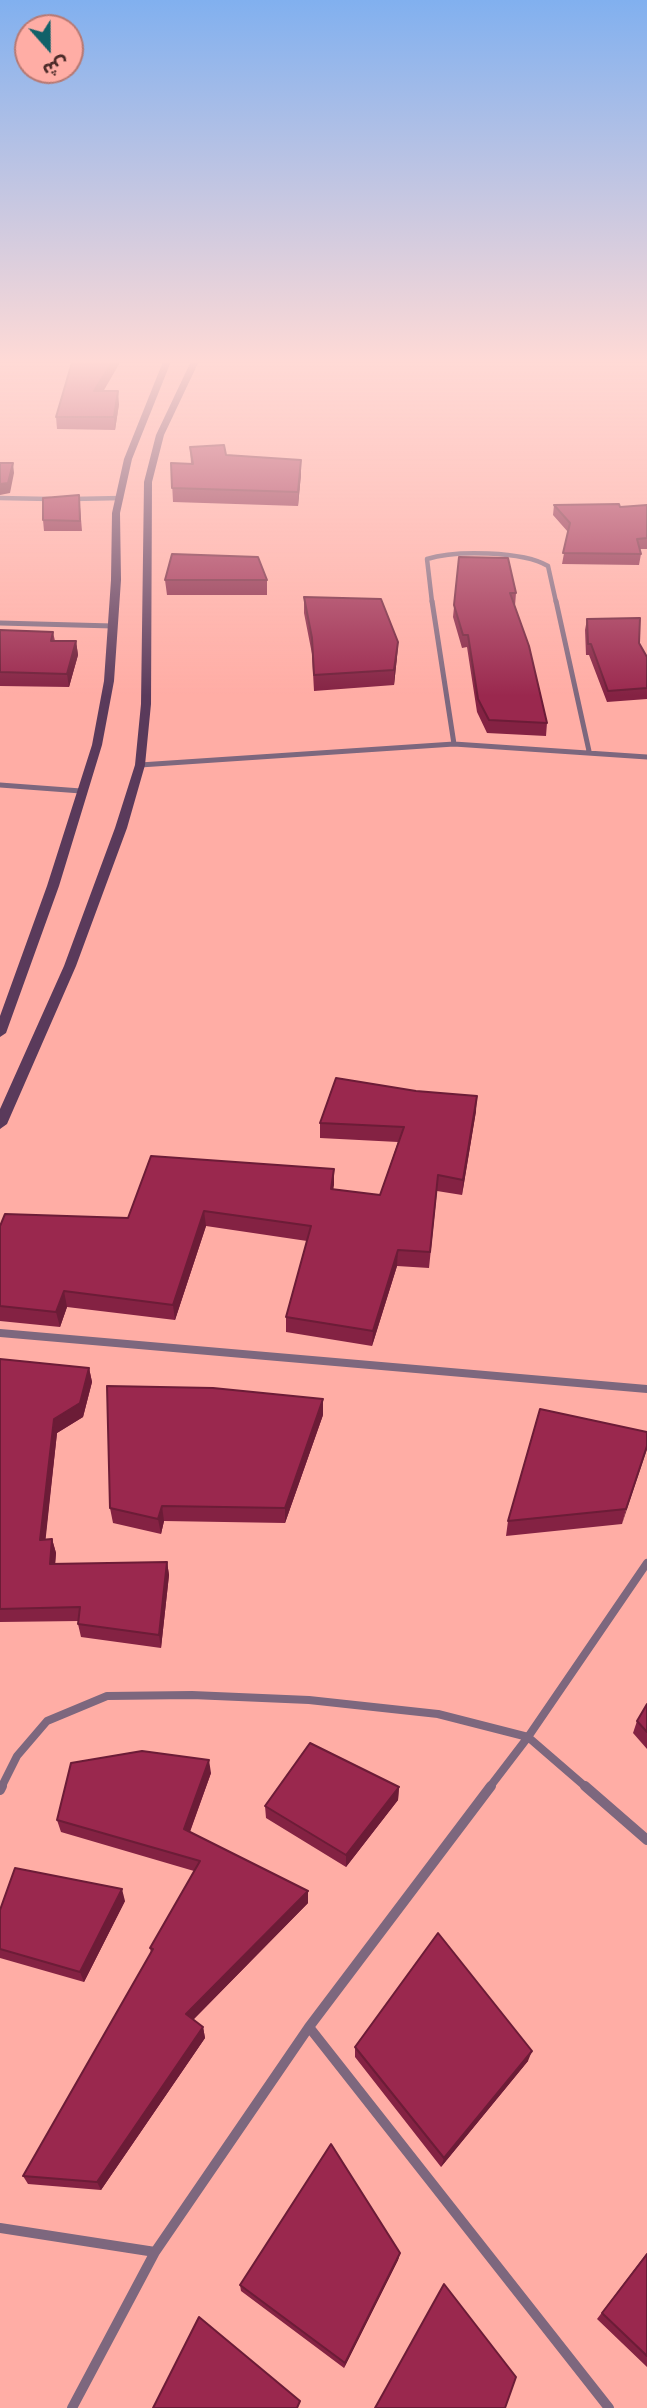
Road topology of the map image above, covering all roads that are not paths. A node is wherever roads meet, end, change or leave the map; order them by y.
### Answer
1 (126, 471) edge
2 (151, 471) edge
3 (0, 498) edge
4 (121, 498) junction
5 (54, 499) edge
6 (68, 499) edge
7 (0, 623) edge
8 (113, 626) junction
9 (454, 744) junction
10 (589, 751) junction
11 (647, 757) edge
12 (140, 765) junction
13 (0, 785) edge
14 (81, 791) junction
15 (0, 1033) edge
16 (0, 1124) edge
17 (0, 1333) edge
18 (647, 1390) edge
19 (647, 1563) edge
20 (528, 1737) junction
21 (0, 1790) edge
22 (647, 1840) edge
23 (309, 2027) junction
24 (0, 2228) edge
25 (155, 2252) junction
26 (72, 2408) edge
27 (609, 2408) edge

1 - 4 main road
2 - 12 main road
3 - 5 street
4 - 6 street
4 - 8 main road
7 - 8 street
8 - 14 main road
9 - 10 street
9 - 10 street
9 - 12 street
10 - 11 street
12 - 16 main road
13 - 14 street
14 - 15 main road
17 - 18 street
19 - 20 street
20 - 21 street
20 - 22 street
20 - 23 street
23 - 25 street
23 - 27 street
24 - 25 street
25 - 26 street

